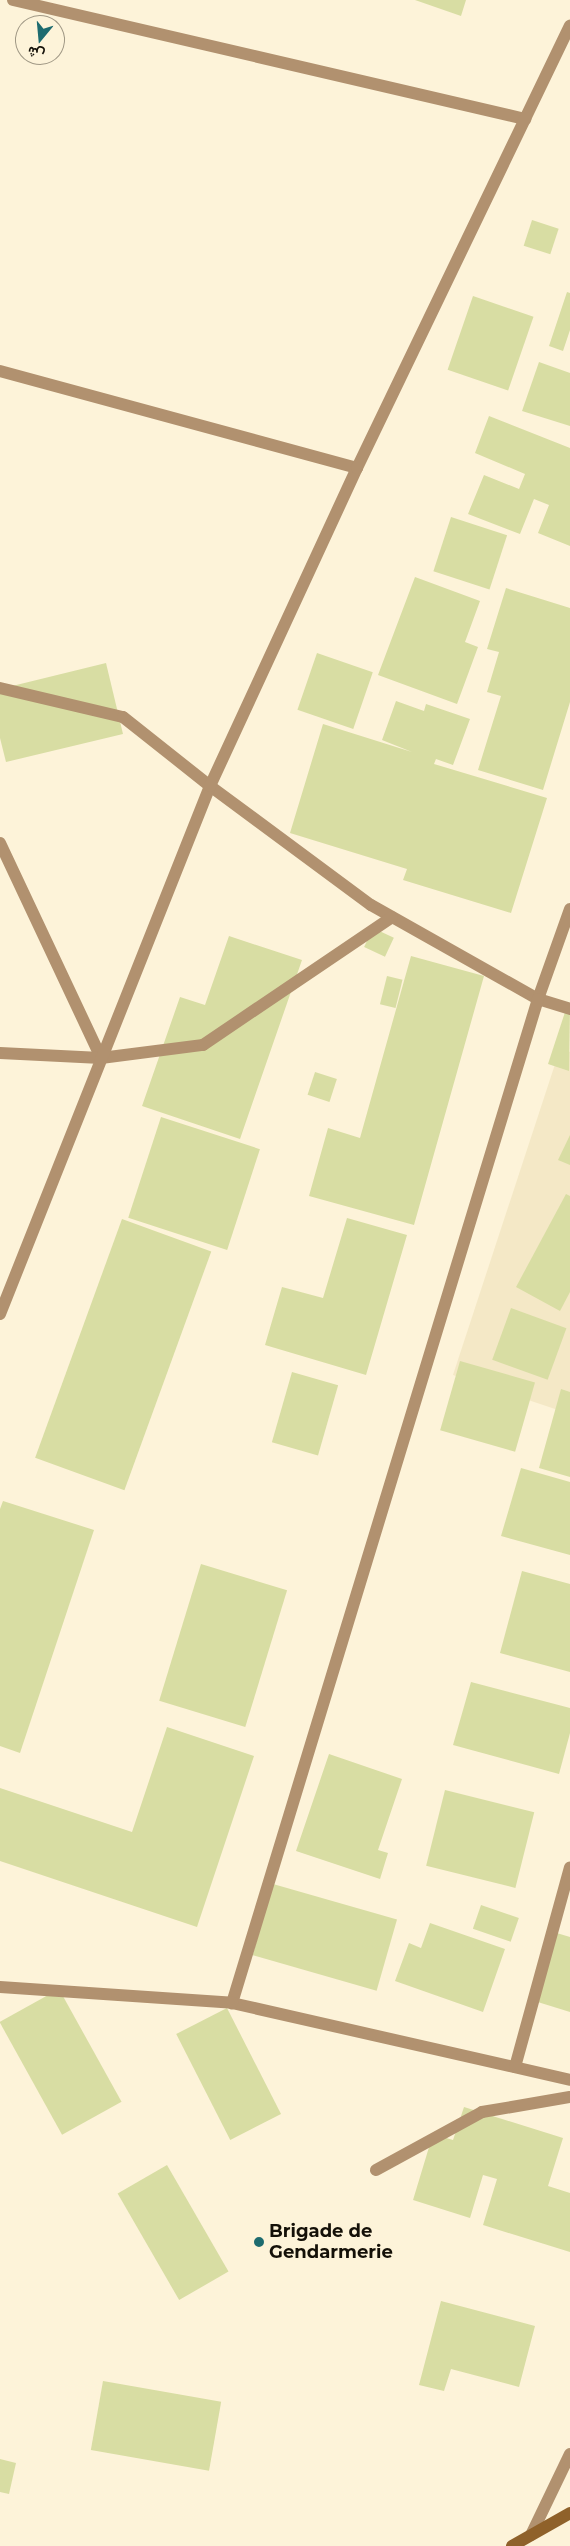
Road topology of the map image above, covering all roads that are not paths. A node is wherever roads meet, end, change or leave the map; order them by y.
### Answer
1 (13, 0) edge
2 (570, 26) edge
3 (525, 119) junction
4 (0, 371) edge
5 (357, 468) junction
6 (0, 688) edge
7 (210, 786) junction
8 (0, 843) edge
9 (570, 909) edge
10 (392, 917) junction
11 (538, 999) junction
12 (570, 1009) edge
13 (0, 1053) edge
14 (100, 1058) junction
15 (0, 1314) edge
16 (570, 1867) edge
17 (0, 1987) edge
18 (232, 2003) junction
19 (515, 2067) junction
20 (570, 2080) edge
21 (570, 2097) edge
22 (376, 2170) dead end
23 (570, 2454) edge
24 (570, 2513) edge
25 (531, 2535) junction
26 (512, 2546) edge

1 - 3 street
2 - 3 street
3 - 5 street
4 - 5 street
5 - 7 street
6 - 7 street
7 - 10 street
7 - 14 street
8 - 14 street
9 - 11 street
10 - 11 street
10 - 14 street
11 - 12 street
11 - 18 street
13 - 14 street
14 - 15 street
16 - 19 street
17 - 18 street
18 - 19 street
19 - 20 street
21 - 22 street
23 - 25 street
24 - 25 main road
25 - 26 main road

